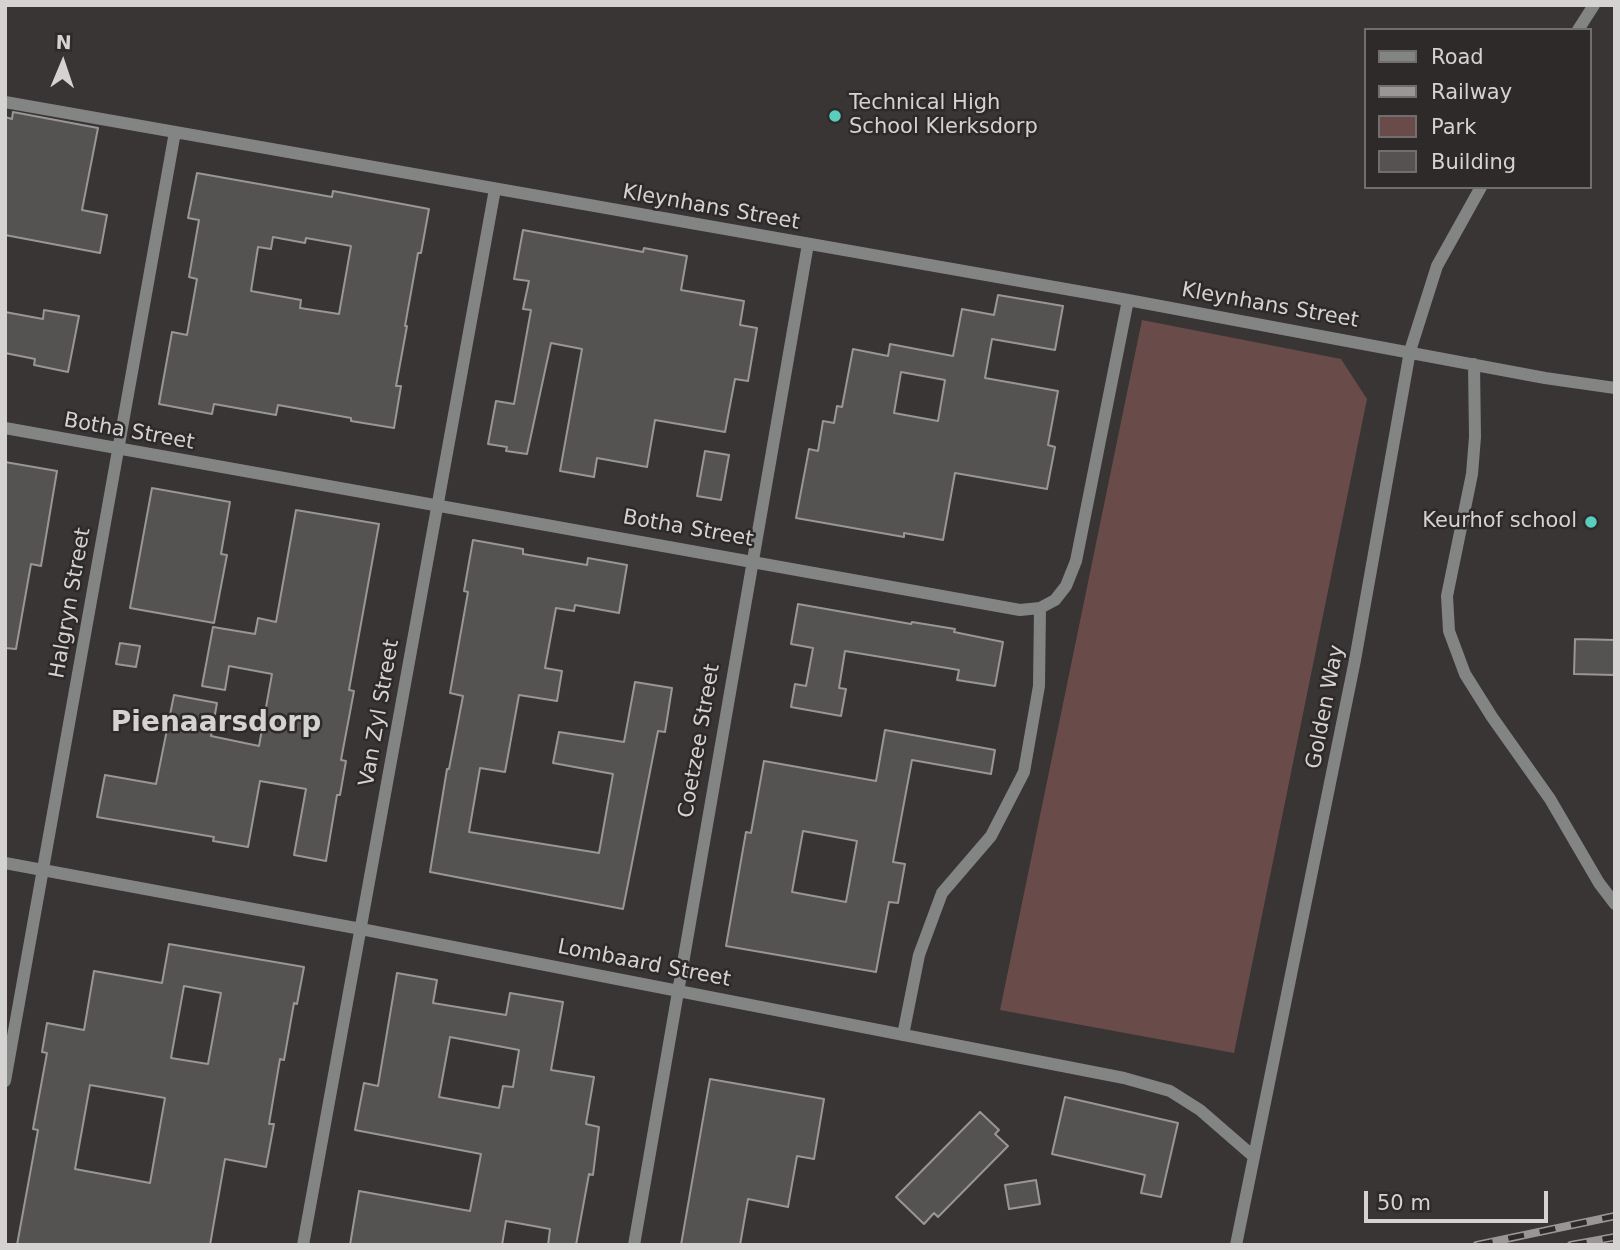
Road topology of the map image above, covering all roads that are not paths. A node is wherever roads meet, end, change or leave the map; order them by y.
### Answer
1 (1594, 5) edge
2 (1578, 28) edge
3 (5, 102) edge
4 (176, 132) junction
5 (495, 189) junction
6 (1480, 189) edge
7 (808, 244) junction
8 (1128, 300) junction
9 (1410, 351) junction
10 (1474, 364) junction
11 (1615, 388) edge
12 (5, 428) edge
13 (118, 450) junction
14 (437, 505) junction
15 (752, 560) junction
16 (1040, 608) junction
17 (5, 863) edge
18 (43, 870) junction
19 (1615, 905) edge
20 (361, 929) junction
21 (676, 990) junction
22 (903, 1035) junction
23 (5, 1081) edge
24 (1253, 1156) junction
25 (303, 1245) edge
26 (634, 1245) edge
27 (1236, 1245) edge

1 - 2 street
3 - 4 street, Kleynhans Street
4 - 5 street, Kleynhans Street
4 - 13 street, Halgryn Street
5 - 7 street, Kleynhans Street
5 - 14 street, Van Zyl Street
6 - 9 street, Golden Way
7 - 8 street, Kleynhans Street
7 - 15 street, Coetzee Street
8 - 9 street, Kleynhans Street
8 - 16 street
9 - 10 street, Kleynhans Street
9 - 24 street, Golden Way
10 - 11 street, Kleynhans Street
10 - 19 street
12 - 13 street, Botha Street
13 - 14 street, Botha Street
13 - 18 street, Halgryn Street
14 - 15 street, Botha Street
14 - 20 street, Van Zyl Street
15 - 16 street, Botha Street
15 - 21 street, Coetzee Street
16 - 22 street
17 - 18 street, Lombaard Street
18 - 20 street, Lombaard Street
18 - 23 street, Halgryn Street
20 - 21 street, Lombaard Street
20 - 25 street, Van Zyl Street
21 - 22 street, Lombaard Street
21 - 26 street, Coetzee Street
22 - 24 street, Lombaard Street
24 - 27 street, Golden Way

